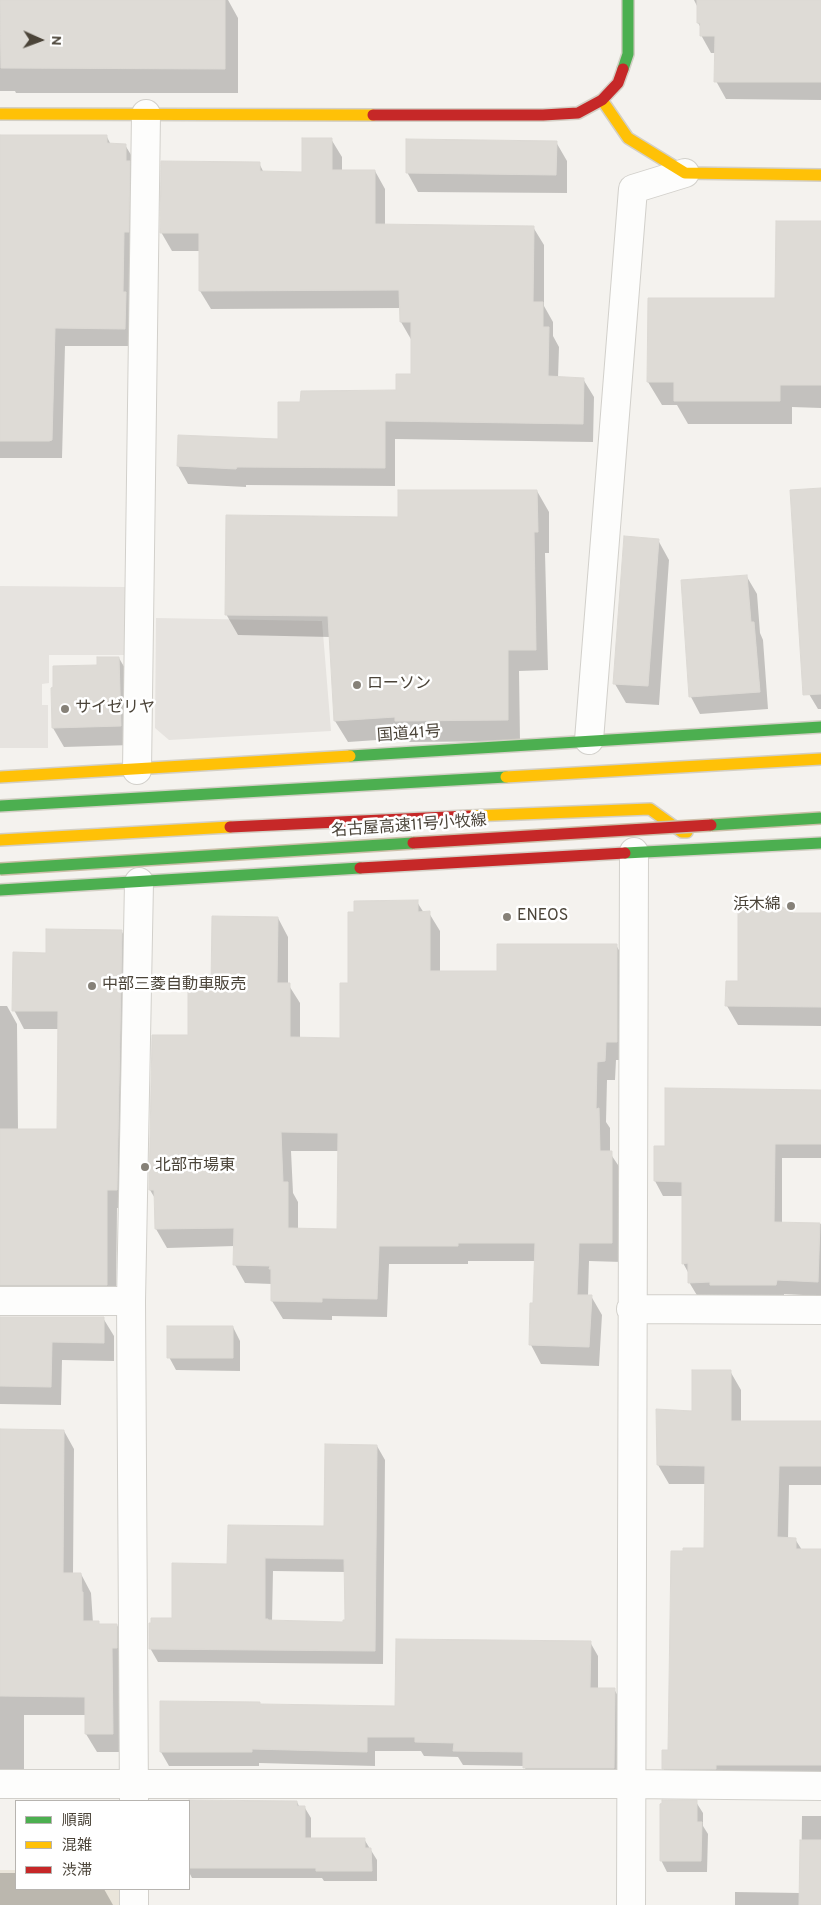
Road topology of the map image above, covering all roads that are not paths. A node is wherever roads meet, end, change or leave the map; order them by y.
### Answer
1 (628, 0) edge
2 (602, 100) junction
3 (0, 114) edge
4 (146, 114) junction
5 (685, 173) junction
6 (821, 175) edge
7 (821, 727) edge
8 (588, 740) junction
9 (821, 759) edge
10 (138, 770) junction
11 (0, 777) edge
12 (0, 806) edge
13 (821, 818) edge
14 (821, 824) edge
15 (0, 840) edge
16 (821, 843) edge
17 (634, 852) junction
18 (0, 869) edge
19 (139, 882) junction
20 (0, 890) edge
21 (0, 1301) edge
22 (131, 1301) junction
23 (632, 1309) junction
24 (821, 1310) edge
25 (0, 1784) edge
26 (631, 1784) junction
27 (821, 1786) edge
28 (134, 1793) edge
29 (134, 1890) edge
30 (134, 1905) edge
31 (631, 1905) edge

1 - 2 main road
2 - 4 main road
2 - 5 main road
3 - 4 main road
4 - 10 street
5 - 6 main road
5 - 8 street
7 - 8 main road, 国道41号
8 - 10 main road, 国道41号
9 - 12 main road
10 - 11 main road, 国道41号
13 - 18 main road, 名古屋高速11号小牧線, bridge
14 - 15 main road
16 - 17 main road
17 - 19 main road
17 - 23 street
19 - 20 main road
19 - 22 street
21 - 22 street
22 - 28 street
23 - 24 street
23 - 26 street
25 - 28 street
26 - 27 street
26 - 28 street
26 - 31 street
29 - 30 street

